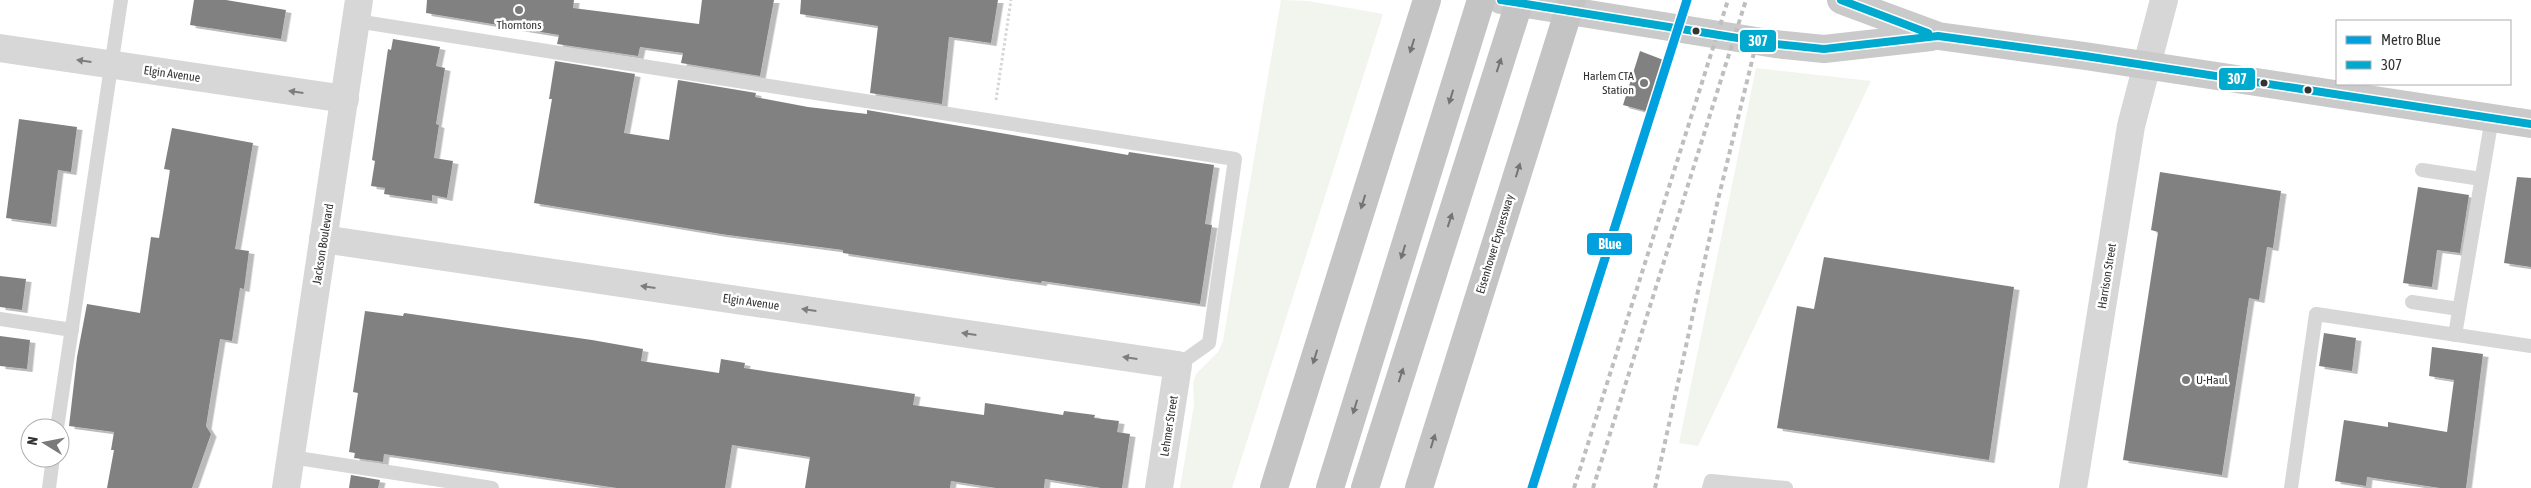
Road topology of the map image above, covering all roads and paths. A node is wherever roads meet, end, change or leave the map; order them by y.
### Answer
1 (121, 0) edge
2 (1011, 0) edge
3 (1427, 0) edge
4 (1481, 0) edge
5 (1572, 0) edge
6 (1841, 0) edge
7 (2164, 0) edge
8 (1518, 3) edge
9 (357, 11) edge
10 (1938, 36) junction
11 (0, 48) edge
12 (111, 65) junction
13 (2148, 66) junction
14 (345, 99) junction
15 (996, 100) dead end
16 (2492, 118) junction
17 (2531, 124) edge
18 (2422, 170) dead end
19 (2481, 178) junction
20 (323, 239) junction
21 (2412, 302) dead end
22 (2459, 309) junction
23 (0, 319) edge
24 (72, 330) junction
25 (2455, 335) junction
26 (2531, 346) edge
27 (1178, 365) junction
28 (59, 418) edge
29 (291, 457) junction
30 (51, 468) edge
31 (48, 488) edge
32 (286, 488) edge
33 (492, 488) edge
34 (1159, 488) edge
35 (1274, 488) edge
36 (1330, 488) edge
37 (1365, 488) edge
38 (1419, 488) edge
39 (1709, 488) edge
40 (1786, 488) edge
41 (2073, 488) edge
42 (2291, 488) edge

1 - 12 lane
2 - 15 path
3 -> 35 highway
4 -> 36 highway
38 -> 5 highway, Eisenhower Expressway
6 - 10 main road
7 - 13 street, Harrison Street
8 - 10 main road
37 -> 8 highway
9 - 14 street, Jackson Boulevard
9 - 27 lane
10 - 13 main road
12 -> 11 street, Elgin Avenue
14 -> 12 street, Elgin Avenue
12 - 24 lane
13 - 16 main road
13 - 41 street, Harrison Street
14 - 20 street, Jackson Boulevard
16 - 17 main road
16 - 19 lane
18 - 19 lane
19 - 22 lane
27 -> 20 street, Elgin Avenue
20 - 29 street, Jackson Boulevard
21 - 22 lane
22 - 25 lane
23 - 24 lane
24 - 28 lane
25 - 26 lane
25 - 42 lane
27 - 34 street, Lehmer Street
29 - 32 street, Jackson Boulevard
29 - 33 lane
30 - 31 lane
39 - 40 lane

